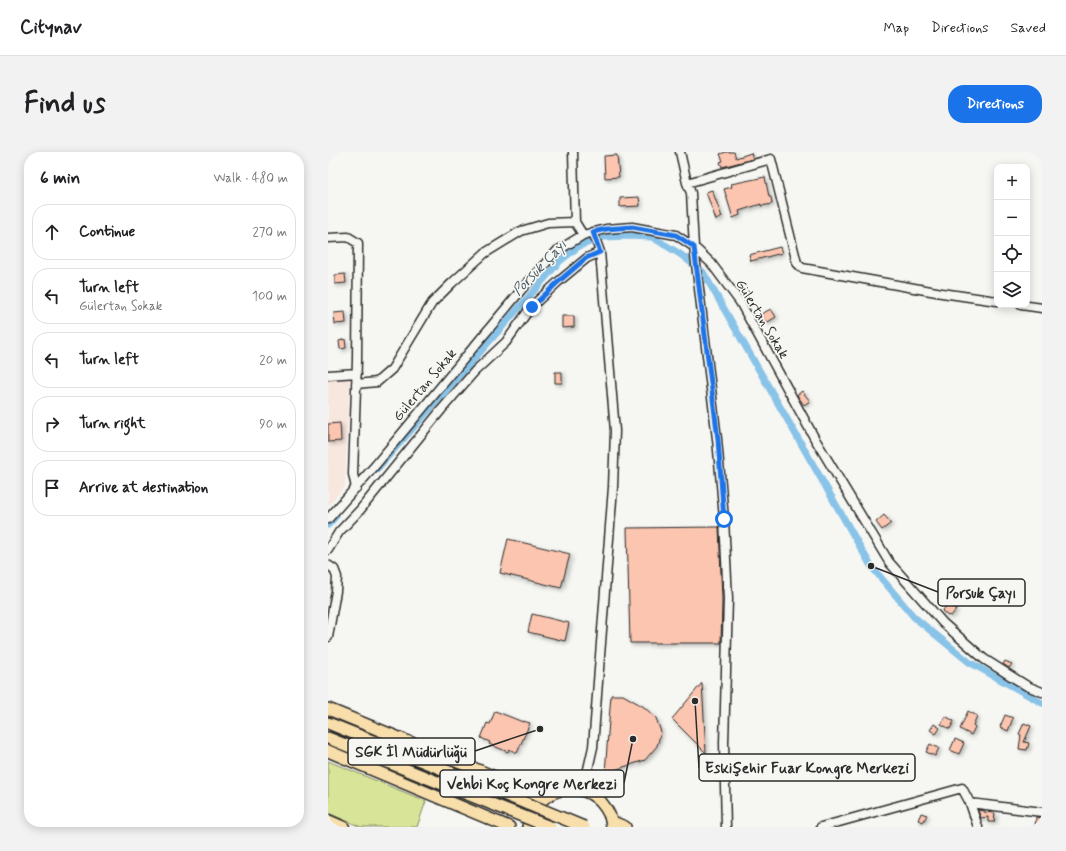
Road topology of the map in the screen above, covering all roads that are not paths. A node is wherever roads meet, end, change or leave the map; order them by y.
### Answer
1 (573, 152) edge
2 (680, 152) edge
3 (770, 155) edge
4 (687, 183) junction
5 (575, 222) junction
6 (593, 233) junction
7 (583, 235) junction
8 (328, 238) edge
9 (694, 247) junction
10 (600, 252) junction
11 (994, 301) edge
12 (1030, 306) edge
13 (1042, 308) edge
14 (357, 373) junction
15 (328, 375) edge
16 (356, 384) junction
17 (356, 488) junction
18 (328, 519) edge
19 (328, 550) edge
20 (328, 565) edge
21 (328, 637) edge
22 (1042, 692) edge
23 (328, 709) edge
24 (328, 723) edge
25 (328, 738) edge
26 (328, 750) edge
27 (584, 791) junction
28 (544, 797) junction
29 (970, 804) junction
30 (1042, 812) edge
31 (328, 820) edge
32 (612, 824) edge
33 (344, 827) edge
34 (509, 827) edge
35 (528, 827) edge
36 (550, 827) edge
37 (584, 827) edge
38 (625, 827) edge
39 (726, 827) edge
40 (821, 827) edge
41 (978, 827) edge

1 - 5 street
2 - 4 street
3 - 4 street
3 - 11 street
4 - 9 street
5 - 7 street
5 - 16 street
6 - 7 street, Gülertan Sokak
6 - 9 street, Gülertan Sokak
6 - 10 street
7 - 17 street, Gülertan Sokak
8 - 14 street
9 - 22 street, Gülertan Sokak
9 - 39 street
10 - 19 street
10 - 27 street
12 - 13 street
14 - 15 street
14 - 16 street
16 - 17 street
17 - 18 street, Gülertan Sokak
20 - 21 street
23 - 28 highway
24 - 37 highway, bridge
25 - 36 highway, bridge
26 - 34 highway
27 - 28 highway
27 - 32 highway
28 - 35 highway
29 - 30 street
29 - 40 street
29 - 41 street
31 - 33 main road
32 - 38 highway

